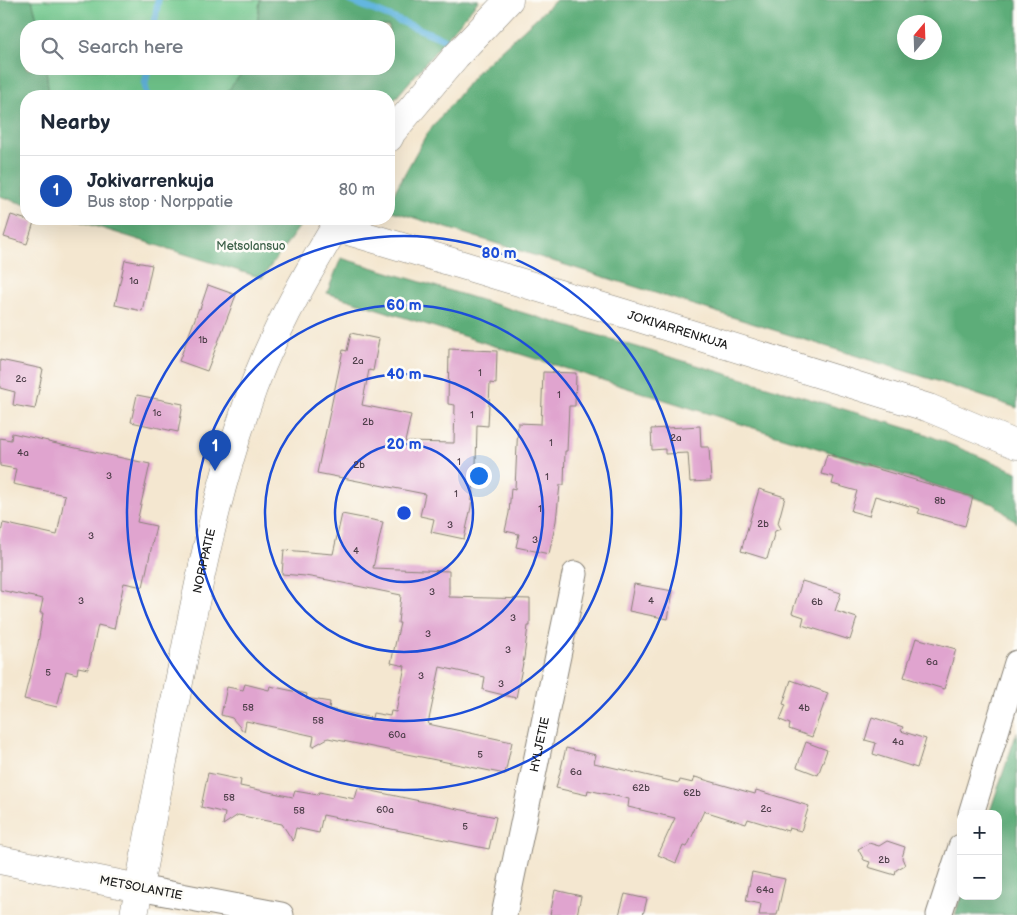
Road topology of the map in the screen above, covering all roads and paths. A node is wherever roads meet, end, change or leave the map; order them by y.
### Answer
1 (510, 0) edge
2 (395, 128) edge
3 (336, 225) edge
4 (343, 225) edge
5 (1017, 445) edge
6 (575, 574) dead end
7 (1017, 663) edge
8 (972, 810) edge
9 (959, 855) edge
10 (0, 860) edge
11 (139, 888) junction
12 (134, 915) edge
13 (281, 915) edge
14 (504, 915) edge
15 (940, 915) edge

1 - 2 street
3 - 11 street, NORPPATIE
4 - 5 street, JOKIVARRENKUJA
6 - 14 street, HYLJETIE
7 - 8 street
9 - 15 street
10 - 11 street, METSOLANTIE
11 - 12 street, NORPPATIE
11 - 13 street, METSOLANTIE

